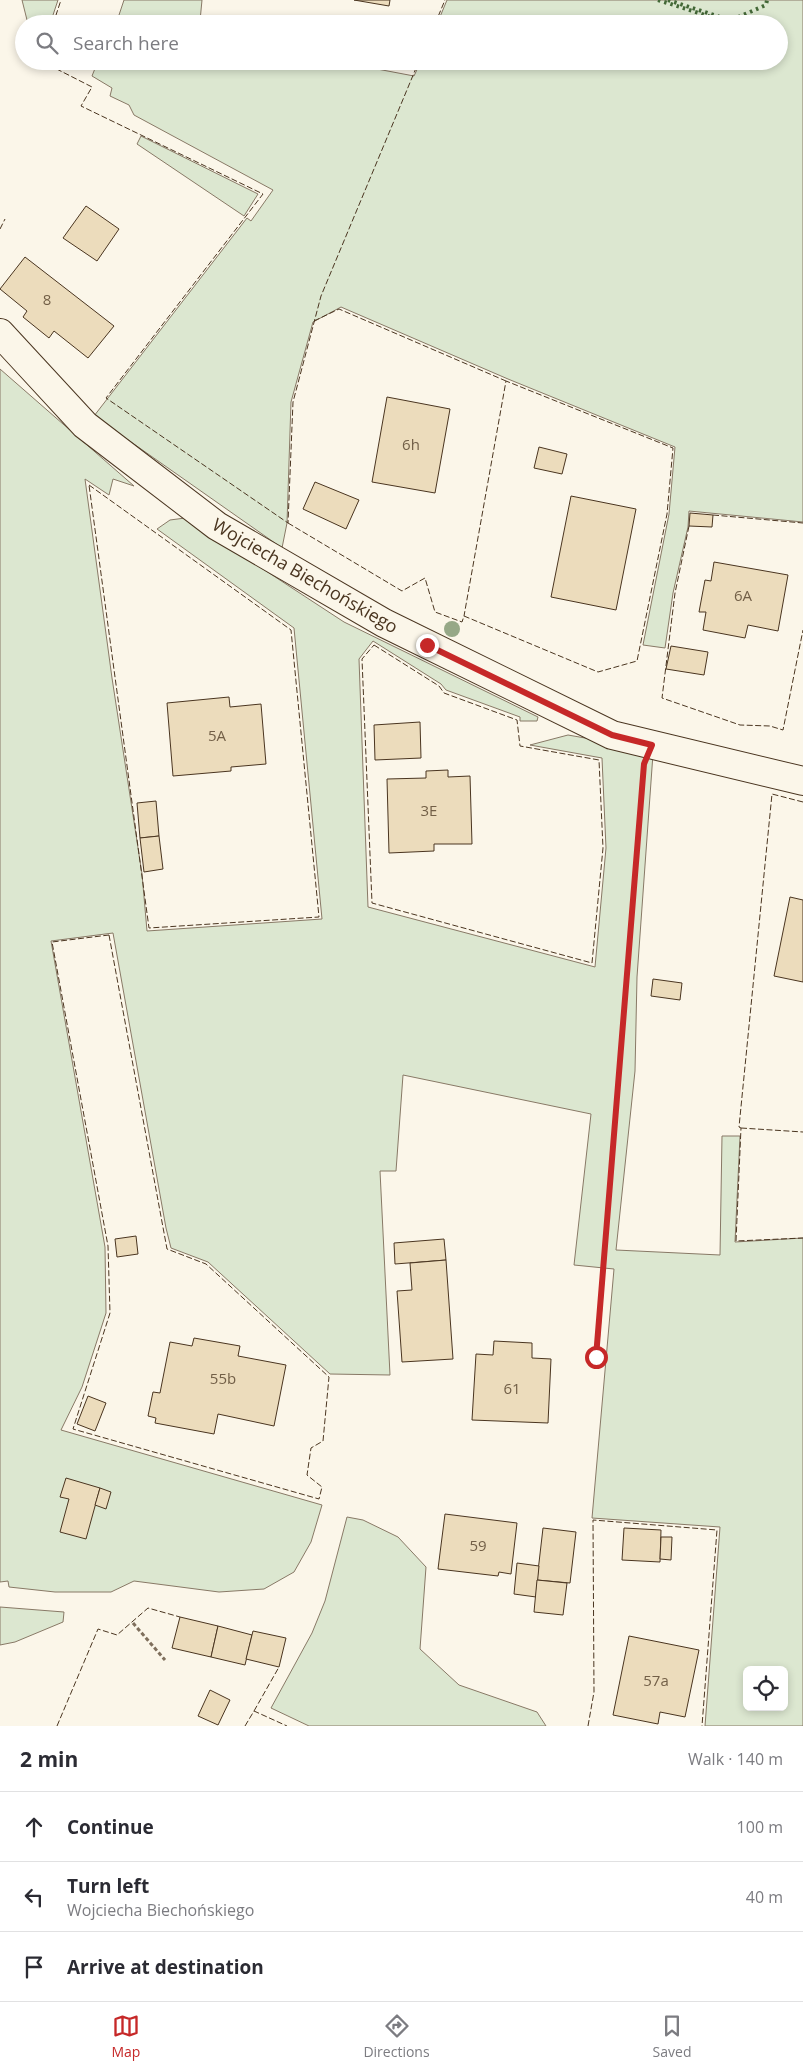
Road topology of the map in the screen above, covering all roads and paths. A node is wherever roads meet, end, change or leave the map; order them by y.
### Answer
1 (0, 333) edge
2 (652, 745) junction
3 (803, 781) edge
4 (596, 1357) dead end
5 (133, 1623) dead end
6 (165, 1660) dead end

1 - 2 street, Wojciecha Biechońskiego
2 - 3 street, Wojciecha Biechońskiego
2 - 4 path
5 - 6 path

